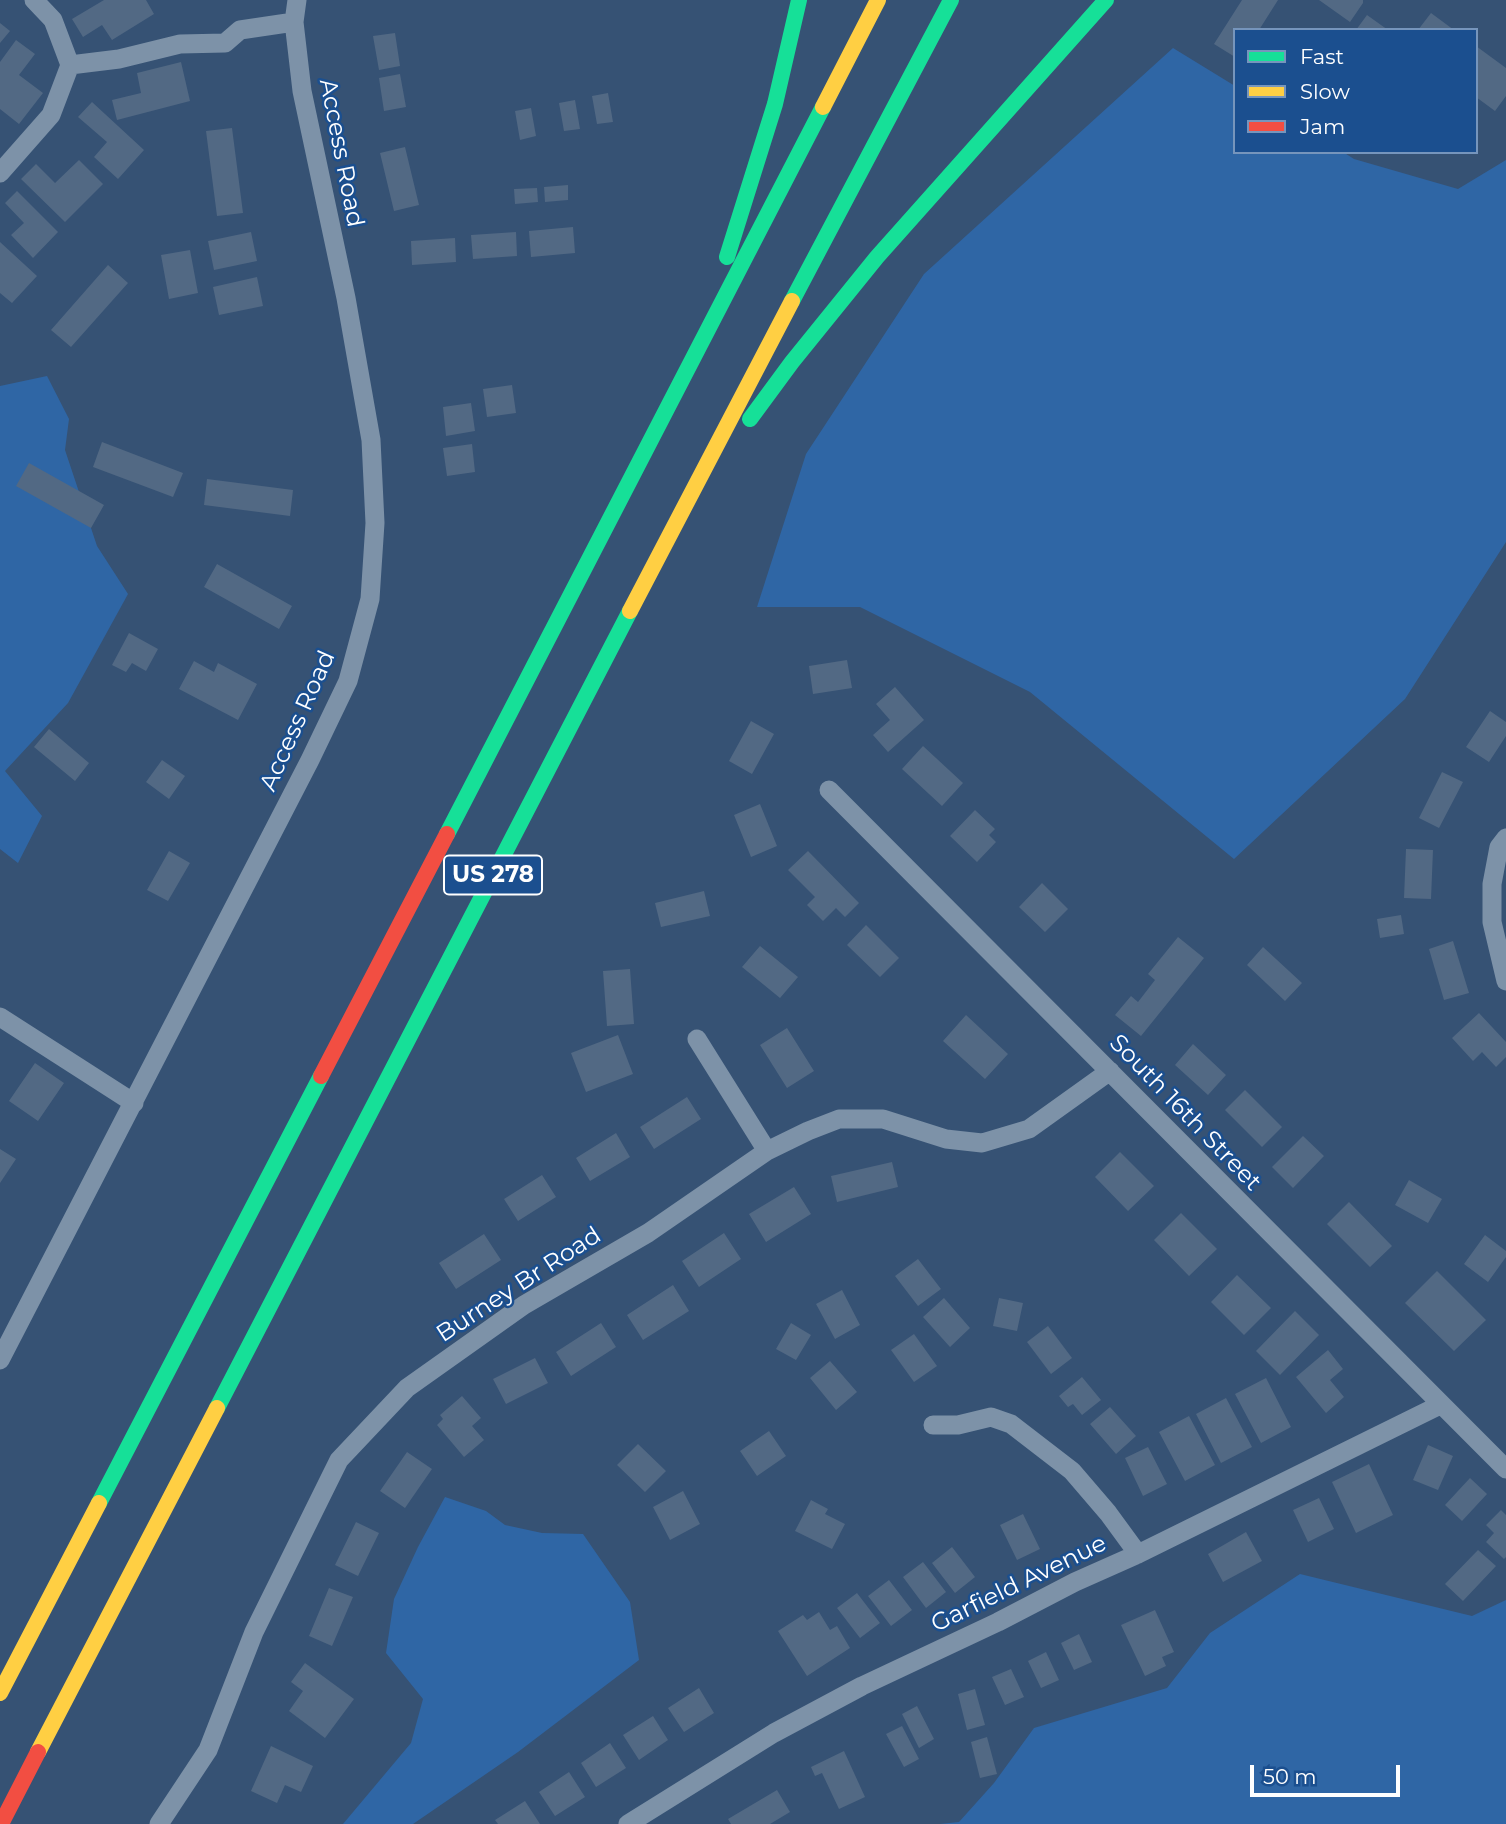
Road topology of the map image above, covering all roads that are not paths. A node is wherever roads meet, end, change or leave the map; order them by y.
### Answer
1 (34, 0) edge
2 (297, 0) edge
3 (799, 0) edge
4 (878, 0) edge
5 (951, 0) edge
6 (1106, 0) edge
7 (294, 22) junction
8 (70, 65) junction
9 (0, 173) edge
10 (677, 391) junction
11 (678, 518) junction
12 (830, 790) dead end
13 (1506, 838) edge
14 (1506, 981) edge
15 (0, 1017) edge
16 (697, 1039) dead end
17 (1110, 1071) junction
18 (134, 1103) junction
19 (767, 1151) junction
20 (0, 1360) edge
21 (1440, 1405) junction
22 (933, 1425) dead end
23 (1506, 1469) edge
24 (1138, 1554) junction
25 (0, 1693) edge
26 (1, 1824) edge
27 (159, 1824) edge
28 (628, 1824) edge

1 - 8 street
2 - 7 street, Access Road
3 - 10 highway
4 - 10 highway, US 278
5 - 11 highway, US 278
6 - 11 highway
7 - 8 street
7 - 18 street, Access Road
8 - 9 street
10 - 25 highway, US 278
11 - 26 highway, US 278, bridge
12 - 17 street, South 16th Street
13 - 14 street
15 - 18 street
16 - 19 street
17 - 19 street, Burney Br Road
17 - 21 street, South 16th Street
18 - 20 street, Access Road
19 - 27 street, Burney Br Road
21 - 23 street, South 16th Street
21 - 24 street, Garfield Avenue
22 - 24 street
24 - 28 street, Garfield Avenue

